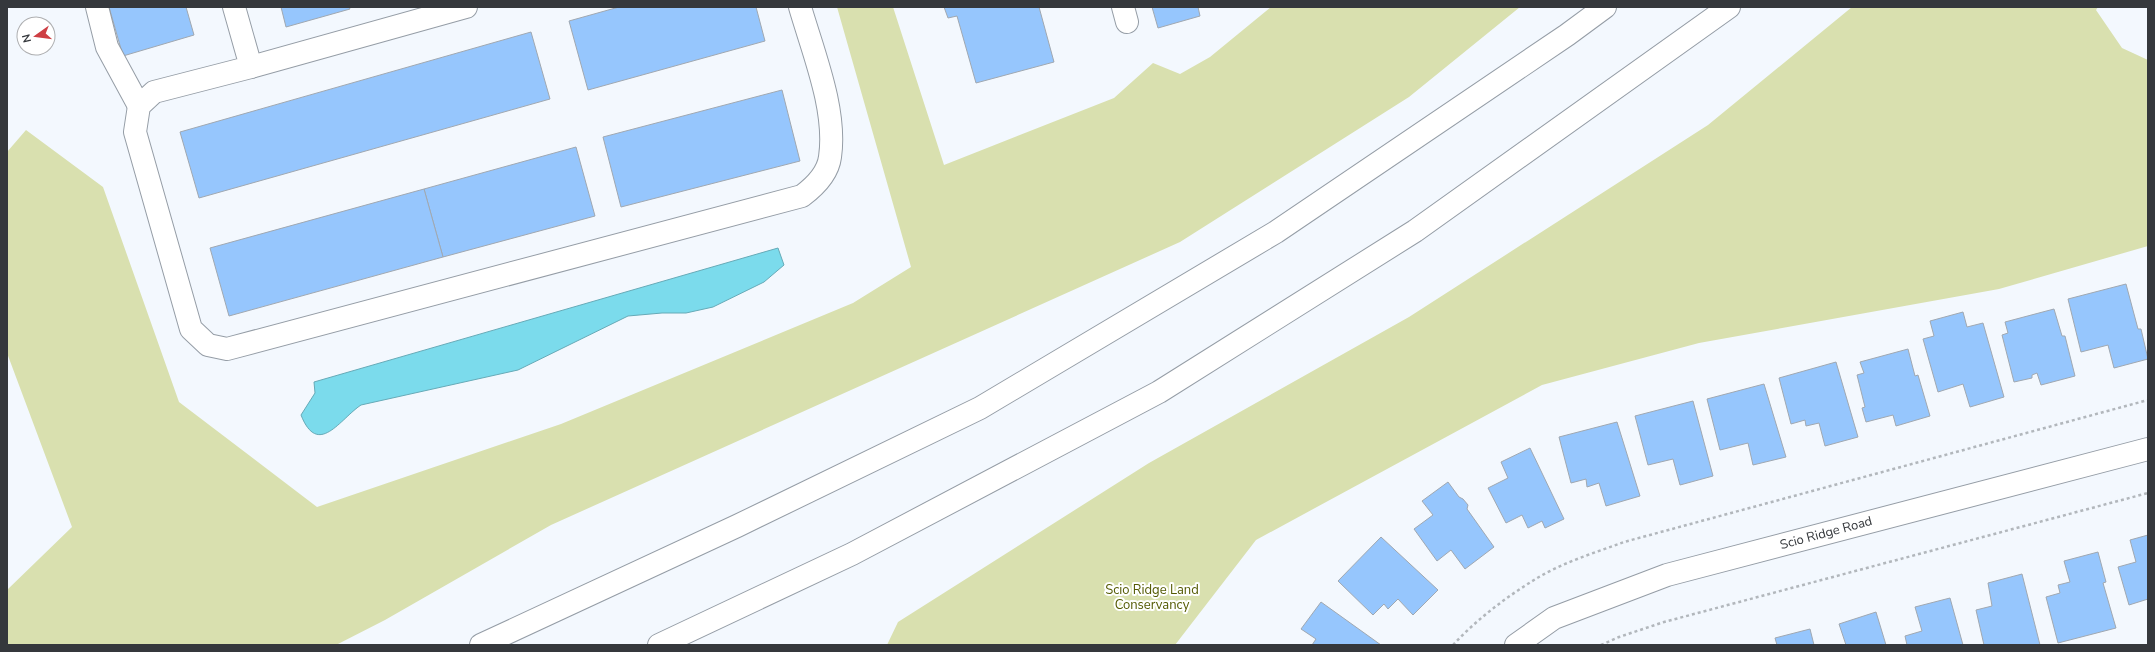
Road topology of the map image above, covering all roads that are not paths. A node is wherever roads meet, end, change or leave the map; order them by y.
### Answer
1 (97, 7) edge
2 (234, 7) edge
3 (466, 7) edge
4 (800, 7) edge
5 (1605, 7) edge
6 (1729, 7) edge
7 (251, 67) junction
8 (139, 106) junction
9 (2148, 449) edge
10 (481, 645) edge
11 (659, 645) edge
12 (1516, 645) edge

1 - 8 main road
2 - 7 main road
3 - 7 main road
4 - 8 main road
5 - 10 main road
6 - 11 main road
7 - 8 main road
9 - 12 main road, Scio Ridge Road

